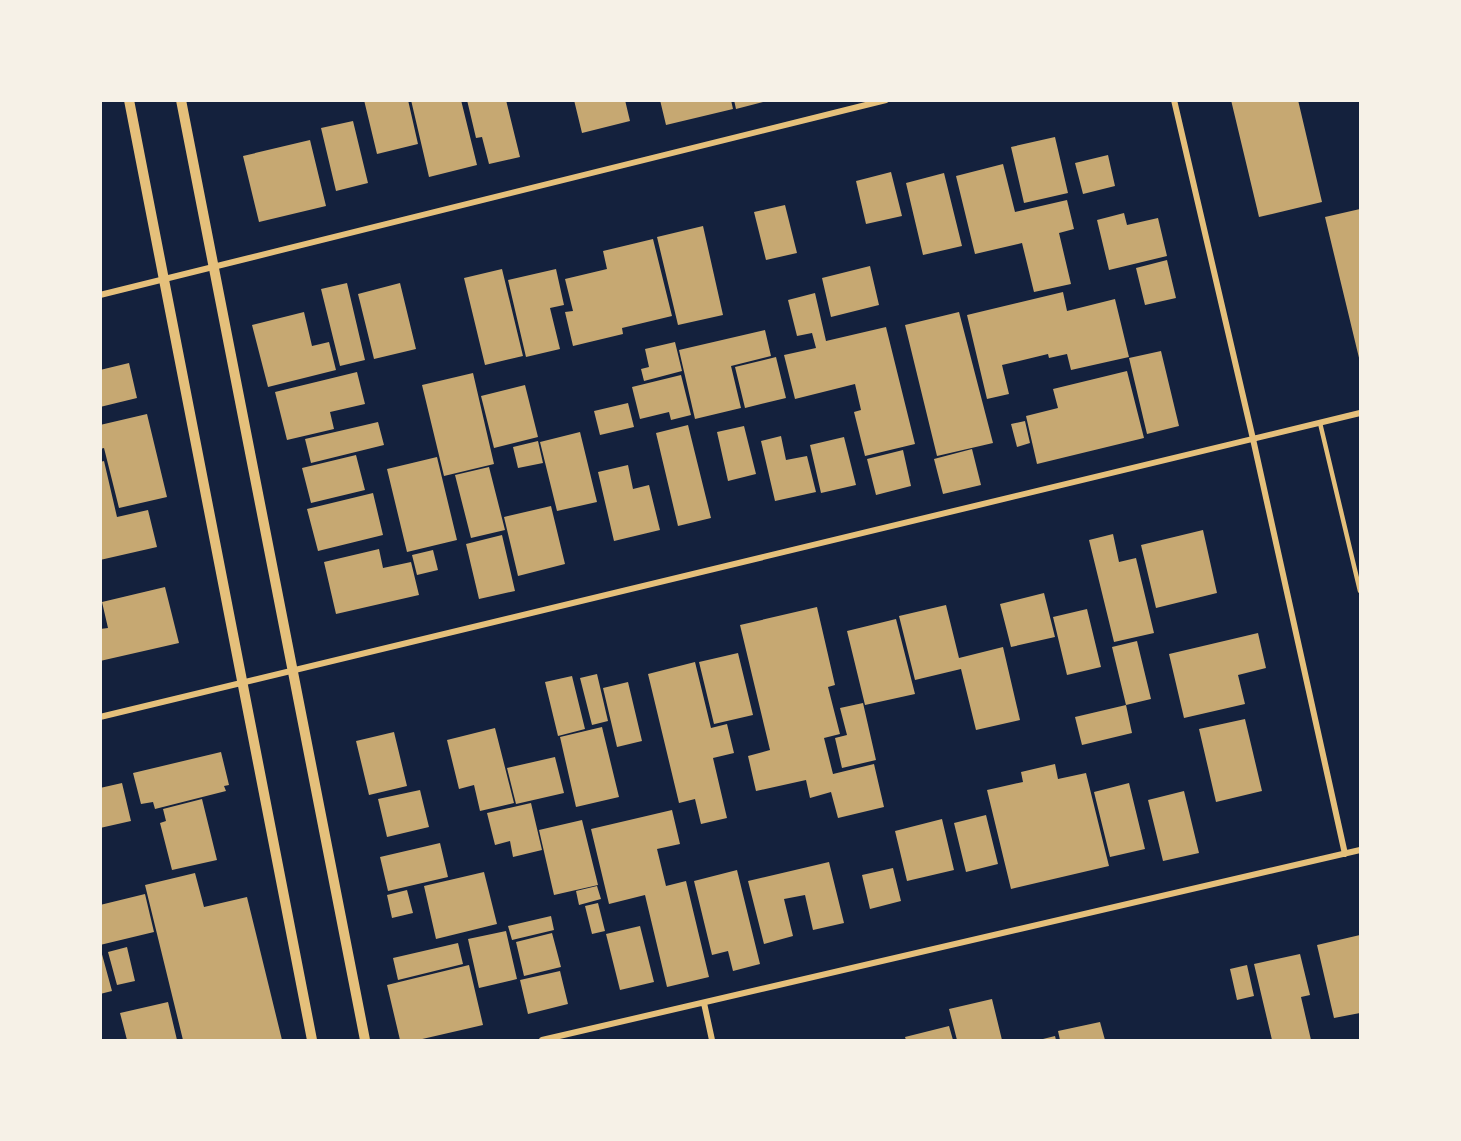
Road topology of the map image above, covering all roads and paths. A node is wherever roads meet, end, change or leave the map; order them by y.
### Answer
1 (129, 100) edge
2 (181, 100) edge
3 (886, 100) edge
4 (1174, 100) edge
5 (213, 267) junction
6 (164, 280) junction
7 (100, 295) edge
8 (1360, 413) edge
9 (1320, 423) junction
10 (1253, 439) junction
11 (1360, 591) edge
12 (292, 670) junction
13 (242, 683) junction
14 (100, 717) edge
15 (1360, 850) edge
16 (1345, 854) junction
17 (704, 1003) junction
18 (312, 1041) edge
19 (365, 1041) edge
20 (542, 1041) edge
21 (712, 1041) edge

1 - 6 street
2 - 5 street
3 - 5 street
4 - 10 street
5 - 6 street
5 - 12 street
6 - 7 street
6 - 13 street
8 - 9 street
9 - 10 street
9 - 11 lane
10 - 12 street
10 - 16 street
12 - 13 street
12 - 19 street
13 - 14 street
13 - 18 street
15 - 16 street
16 - 17 street
17 - 20 street
17 - 21 street

